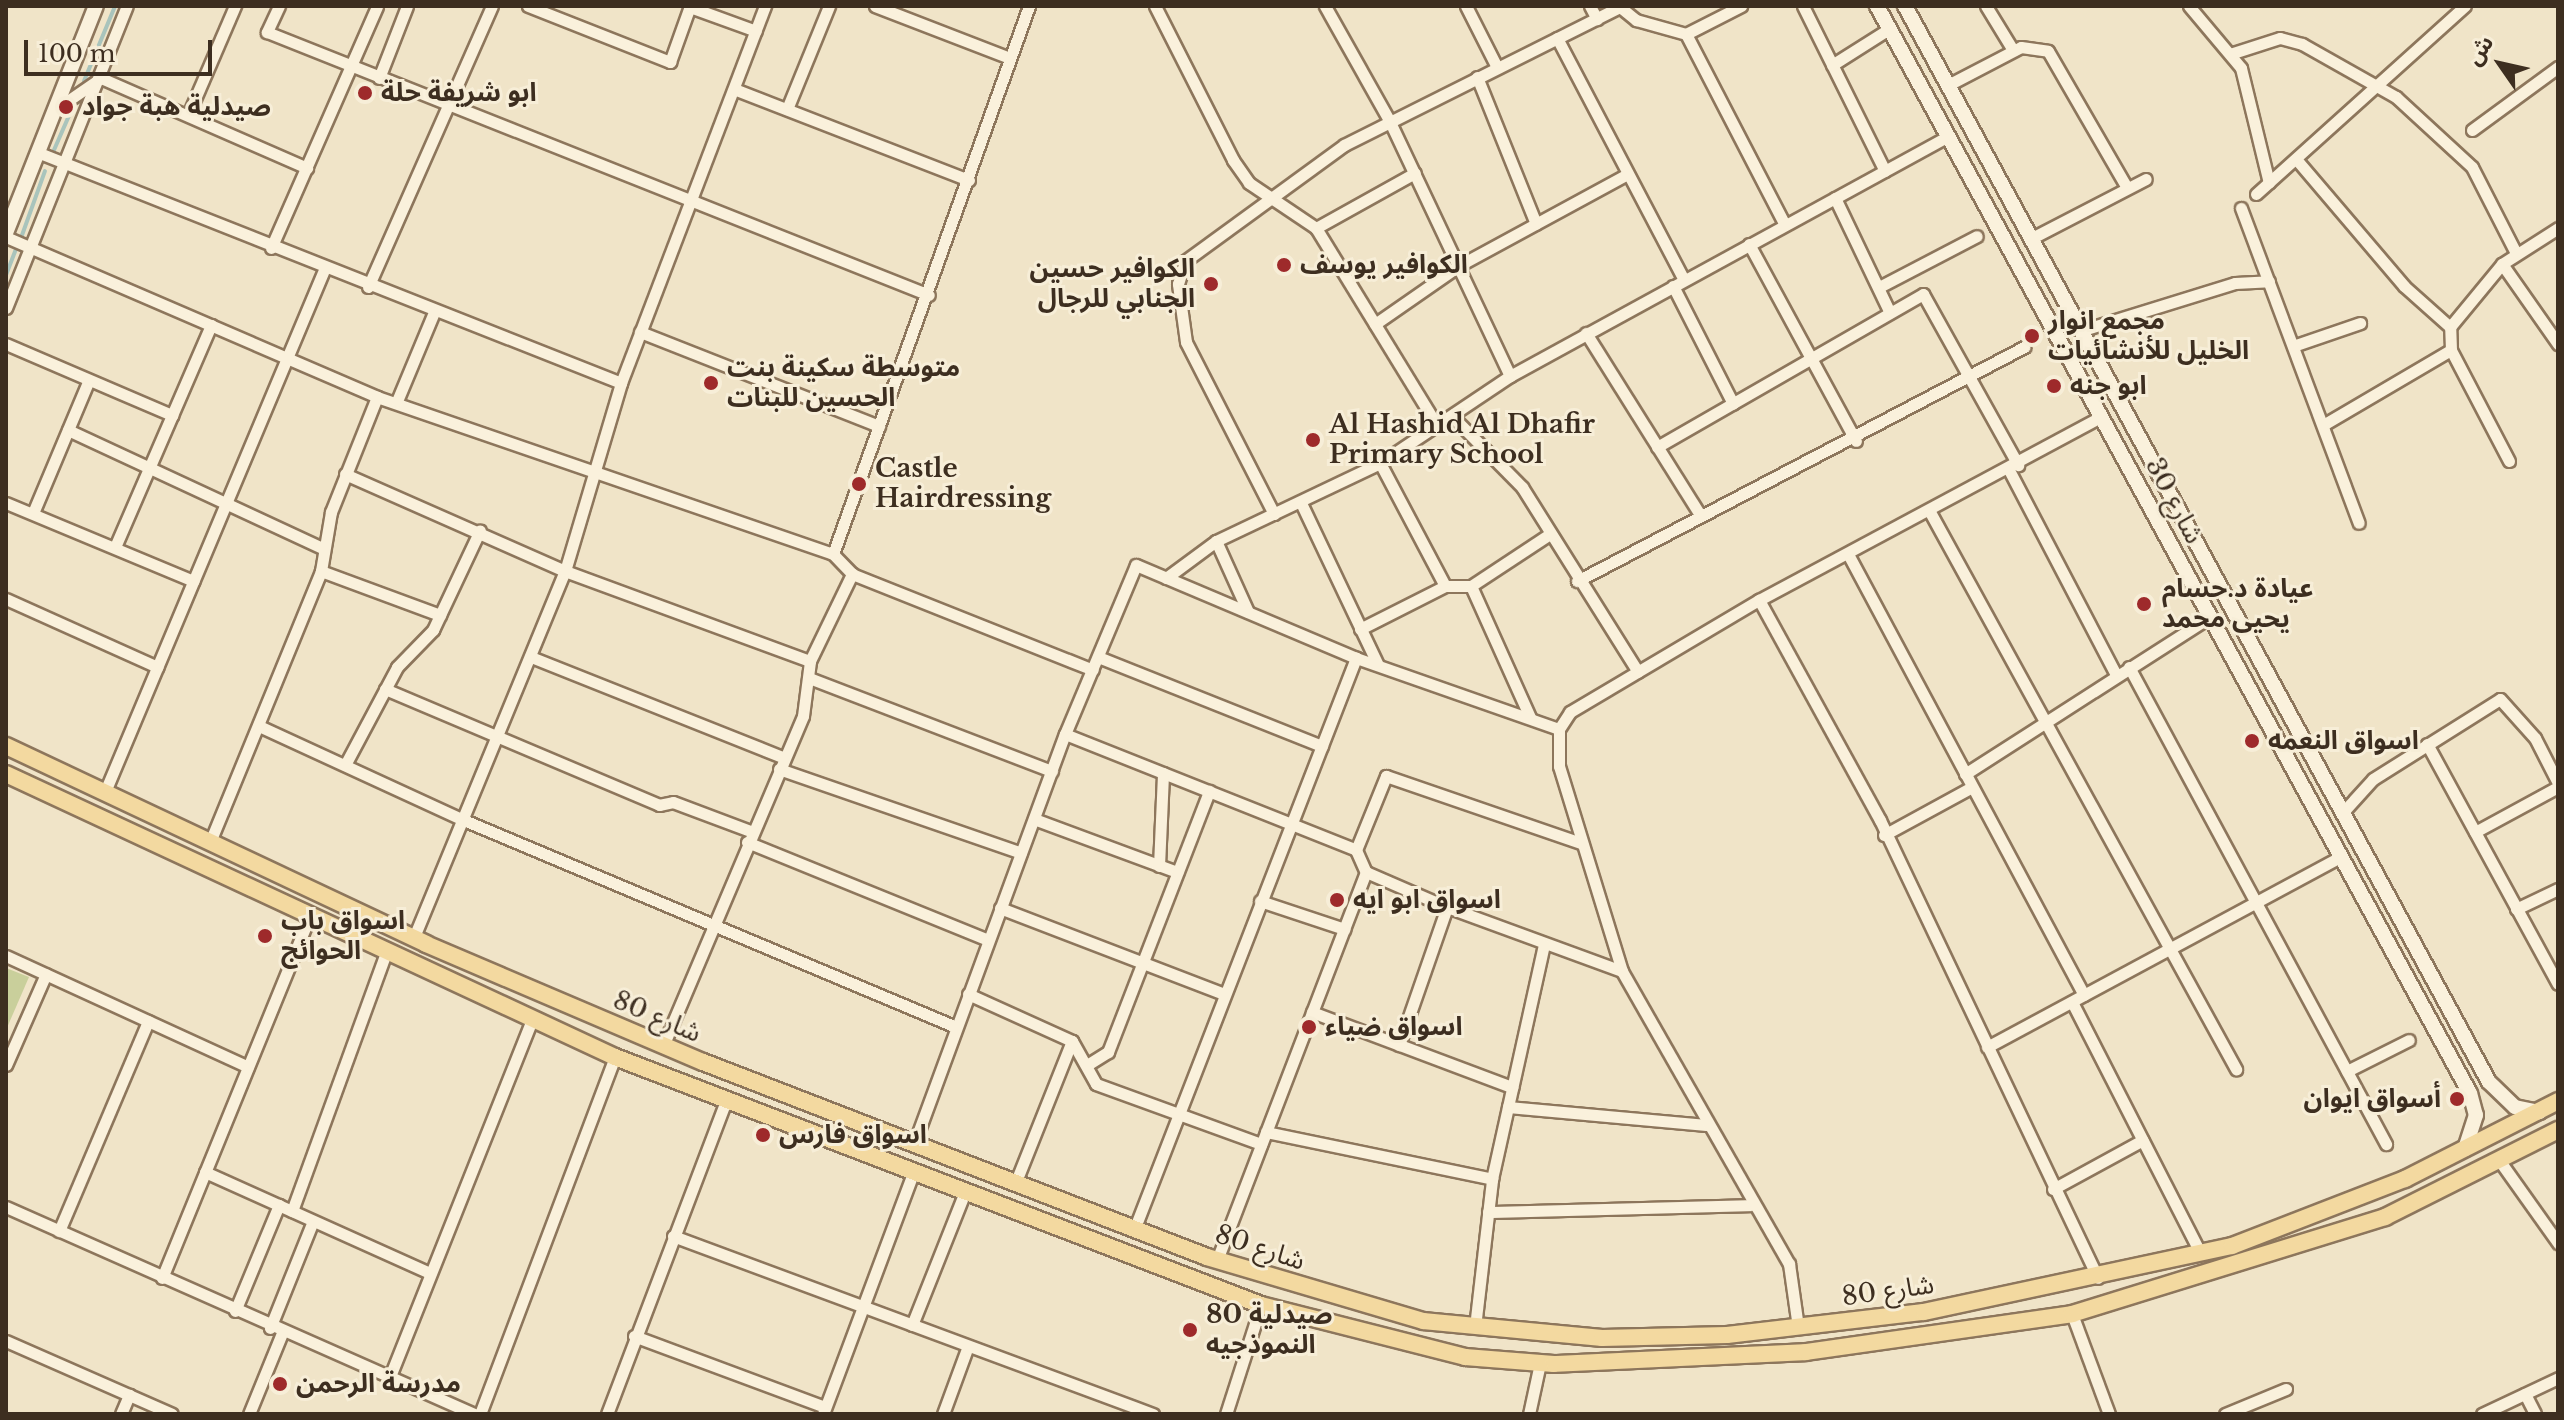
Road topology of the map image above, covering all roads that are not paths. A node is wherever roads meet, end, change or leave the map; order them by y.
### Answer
1 (96, 6) edge
2 (127, 6) edge
3 (235, 6) edge
4 (279, 6) edge
5 (377, 6) edge
6 (407, 6) edge
7 (492, 6) edge
8 (528, 6) edge
9 (690, 6) edge
10 (765, 6) edge
11 (829, 6) edge
12 (875, 6) edge
13 (1029, 6) edge
14 (1155, 6) edge
15 (1325, 6) edge
16 (1466, 6) edge
17 (1590, 6) edge
18 (1741, 6) edge
19 (1803, 6) edge
20 (1877, 6) edge
21 (1905, 6) edge
22 (1986, 6) edge
23 (2189, 6) edge
24 (2465, 6) edge
25 (1621, 7) edge
26 (1597, 19) junction
27 (1889, 29) junction
28 (756, 31) junction
29 (1686, 34) junction
30 (1557, 38) junction
31 (2013, 50) junction
32 (2233, 53) junction
33 (1007, 57) junction
34 (1832, 65) junction
35 (351, 66) junction
36 (1497, 67) junction
37 (2558, 67) edge
38 (1477, 77) junction
39 (101, 78) junction
40 (379, 78) junction
41 (1948, 85) junction
42 (2378, 86) junction
43 (734, 89) junction
44 (787, 109) junction
45 (54, 110) junction
46 (451, 111) junction
47 (188, 115) junction
48 (1390, 122) junction
49 (2472, 130) dead end
50 (1947, 137) junction
51 (37, 152) junction
52 (2296, 159) junction
53 (61, 162) junction
54 (307, 168) junction
55 (1885, 171) junction
56 (1415, 173) junction
57 (1624, 176) junction
58 (2146, 179) dead end
59 (969, 180) junction
60 (2269, 183) junction
61 (2127, 188) junction
62 (2256, 194) dead end
63 (1835, 198) junction
64 (1270, 199) junction
65 (688, 204) junction
66 (2241, 208) dead end
67 (1536, 224) junction
68 (1785, 225) junction
69 (1316, 228) junction
70 (2558, 228) edge
71 (6, 235) edge
72 (1977, 236) dead end
73 (2032, 238) junction
74 (1749, 244) junction
75 (271, 248) junction
76 (2515, 251) junction
77 (29, 253) junction
78 (2502, 264) junction
79 (1460, 265) junction
80 (324, 270) junction
81 (2269, 281) junction
82 (1679, 283) junction
83 (368, 287) junction
84 (1879, 287) junction
85 (929, 295) junction
86 (6, 308) edge
87 (434, 312) junction
88 (1890, 313) junction
89 (2360, 323) dead end
90 (1375, 324) junction
91 (211, 325) junction
92 (2450, 327) junction
93 (2083, 330) junction
94 (640, 332) junction
95 (1586, 333) junction
96 (6, 344) edge
97 (2558, 344) edge
98 (2293, 346) junction
99 (2024, 347) dead end
100 (2451, 350) junction
101 (1815, 356) junction
102 (288, 359) junction
103 (1971, 375) junction
104 (1510, 376) junction
105 (89, 380) junction
106 (621, 383) junction
107 (377, 397) junction
108 (397, 401) junction
109 (1733, 404) junction
110 (172, 415) junction
111 (1452, 416) junction
112 (2101, 417) junction
113 (2323, 425) junction
114 (879, 426) junction
115 (1438, 427) junction
116 (68, 430) junction
117 (1856, 441) junction
118 (1657, 447) junction
119 (2509, 461) dead end
120 (1380, 463) junction
121 (150, 464) junction
122 (2014, 468) junction
123 (2159, 470) junction
124 (345, 474) junction
125 (596, 476) junction
126 (2137, 484) junction
127 (2175, 500) junction
128 (6, 503) edge
129 (228, 503) junction
130 (1302, 505) junction
131 (1930, 512) junction
132 (2153, 512) junction
133 (33, 513) junction
134 (1274, 514) junction
135 (1701, 516) junction
136 (2359, 523) dead end
137 (480, 530) junction
138 (1550, 534) junction
139 (1216, 541) junction
140 (115, 547) junction
141 (324, 549) junction
142 (833, 554) junction
143 (1848, 554) junction
144 (321, 571) junction
145 (565, 571) junction
146 (852, 574) junction
147 (1166, 578) junction
148 (193, 581) junction
149 (1577, 581) junction
150 (1445, 586) junction
151 (1471, 586) junction
152 (6, 599) edge
153 (1759, 600) junction
154 (1248, 612) junction
155 (440, 615) junction
156 (2210, 617) junction
157 (1360, 629) junction
158 (531, 657) junction
159 (1098, 657) junction
160 (1356, 658) junction
161 (810, 661) junction
162 (1378, 665) junction
163 (157, 667) junction
164 (2129, 667) junction
165 (1093, 670) junction
166 (1638, 672) junction
167 (2116, 675) junction
168 (812, 679) junction
169 (385, 689) junction
170 (1530, 717) junction
171 (259, 726) junction
172 (2047, 727) junction
173 (1559, 729) junction
174 (1065, 734) junction
175 (498, 737) junction
176 (2427, 744) junction
177 (6, 746) edge
178 (1322, 746) junction
179 (780, 763) junction
180 (345, 765) junction
181 (1052, 771) junction
182 (1163, 773) junction
183 (6, 774) edge
184 (1965, 774) junction
185 (2557, 785) edge
186 (1972, 787) junction
187 (1209, 791) junction
188 (104, 794) junction
189 (2344, 811) junction
190 (1034, 819) junction
191 (466, 821) junction
192 (1289, 823) junction
193 (2475, 832) junction
194 (1884, 835) junction
195 (750, 837) junction
196 (210, 842) junction
197 (1581, 843) junction
198 (1356, 850) junction
199 (1021, 853) junction
200 (2340, 857) junction
201 (1159, 866) junction
202 (1177, 872) junction
203 (1366, 872) junction
204 (2558, 889) edge
205 (1260, 901) junction
206 (2256, 903) junction
207 (1447, 907) junction
208 (1000, 908) junction
209 (2516, 909) junction
210 (310, 915) junction
211 (709, 925) junction
212 (1344, 929) junction
213 (414, 937) junction
214 (988, 940) junction
215 (1544, 945) junction
216 (2167, 950) junction
217 (385, 955) junction
218 (6, 956) edge
219 (1142, 962) junction
220 (1622, 971) junction
221 (46, 974) junction
222 (2558, 984) edge
223 (968, 994) junction
224 (1224, 994) junction
225 (2084, 995) junction
226 (2072, 1002) junction
227 (1312, 1012) junction
228 (532, 1020) junction
229 (148, 1021) junction
230 (956, 1027) junction
231 (2409, 1040) dead end
232 (1072, 1041) junction
233 (1399, 1045) junction
234 (663, 1046) junction
235 (1987, 1047) junction
236 (615, 1057) junction
237 (703, 1062) junction
238 (6, 1065) edge
239 (1087, 1065) junction
240 (248, 1067) junction
241 (2236, 1069) dead end
242 (2347, 1071) junction
243 (764, 1086) junction
244 (696, 1087) junction
245 (1512, 1087) junction
246 (2496, 1092) junction
247 (726, 1100) junction
248 (2558, 1101) edge
249 (2474, 1104) junction
250 (1508, 1107) junction
251 (756, 1111) junction
252 (2539, 1112) junction
253 (1177, 1114) junction
254 (1706, 1125) junction
255 (2558, 1130) edge
256 (1266, 1132) junction
257 (2143, 1140) junction
258 (914, 1144) junction
259 (1261, 1144) junction
260 (2386, 1144) dead end
261 (2465, 1149) junction
262 (2499, 1160) junction
263 (205, 1172) junction
264 (913, 1173) junction
265 (1492, 1179) junction
266 (1015, 1184) junction
267 (2053, 1189) junction
268 (965, 1192) junction
269 (279, 1205) junction
270 (1750, 1205) junction
271 (6, 1207) edge
272 (292, 1211) junction
273 (1488, 1212) junction
274 (313, 1221) junction
275 (1134, 1230) junction
276 (59, 1231) junction
277 (673, 1236) junction
278 (2558, 1243) edge
279 (2201, 1254) junction
280 (1217, 1260) junction
281 (428, 1272) junction
282 (162, 1278) junction
283 (2098, 1278) junction
284 (1261, 1305) junction
285 (863, 1307) junction
286 (235, 1311) junction
287 (2072, 1314) junction
288 (912, 1325) junction
289 (1475, 1327) junction
290 (1798, 1327) junction
291 (276, 1330) junction
292 (634, 1336) junction
293 (6, 1341) edge
294 (968, 1346) junction
295 (1540, 1363) junction
296 (2558, 1378) edge
297 (389, 1379) junction
298 (2286, 1389) dead end
299 (2525, 1394) junction
300 (129, 1395) junction
301 (824, 1411) edge
302 (121, 1414) edge
303 (172, 1414) edge
304 (249, 1414) edge
305 (477, 1414) edge
306 (607, 1414) edge
307 (943, 1414) edge
308 (1153, 1414) edge
309 (1226, 1414) edge
310 (1529, 1414) edge
311 (2109, 1414) edge
312 (2225, 1414) edge
313 (2482, 1414) edge
314 (2535, 1414) edge

1 - 45 street
2 - 39 street
3 - 47 street
4 - 35 street
5 - 35 street
6 - 40 street
7 - 46 street
8 - 9 street
9 - 28 street
10 - 28 street
11 - 44 street
12 - 33 street
13 - 33 street
14 - 64 street
15 - 48 street
16 - 36 street
17 - 26 street
18 - 29 street
19 - 34 street
20 - 27 street, شارع 30
21 - 41 street, شارع 30
22 - 31 street
23 - 32 street
24 - 42 street
25 - 26 street
25 - 29 street
26 - 30 street
27 - 34 street
27 - 50 street, شارع 30
28 - 43 street
29 - 68 street
30 - 36 street
30 - 57 street
31 - 41 street
31 - 61 street
32 - 42 street
32 - 60 street
33 - 59 street
34 - 55 street
35 - 40 street
35 - 54 street
36 - 38 street
37 - 49 street
38 - 48 street
38 - 67 street
39 - 45 street
39 - 47 street
39 - 53 street
40 - 46 street
41 - 73 street, شارع 30
42 - 52 street
42 - 76 street
43 - 44 street
43 - 65 street
44 - 59 street
45 - 51 street
46 - 65 street
46 - 83 street
47 - 54 street
48 - 56 street
48 - 64 street
50 - 55 street
50 - 112 street, شارع 30
51 - 53 street
51 - 71 street
52 - 60 street
52 - 92 street
53 - 75 street
53 - 77 street
54 - 75 street
55 - 63 street
56 - 69 street
56 - 79 street
57 - 67 street
57 - 82 street
58 - 61 street
59 - 85 street
60 - 62 street
61 - 73 street
63 - 68 street
63 - 84 street
64 - 69 street
64 - 134 street
65 - 85 street
65 - 94 street
66 - 81 street
67 - 79 street
68 - 74 street
69 - 90 street
70 - 76 street
71 - 77 street
72 - 84 street
73 - 93 street, شارع 30
74 - 82 street
74 - 101 street
75 - 80 street
76 - 78 street
77 - 86 street
77 - 91 street
78 - 92 street
78 - 97 street
79 - 90 street
79 - 104 street
80 - 83 street
80 - 102 street
81 - 93 street
81 - 98 street
82 - 95 street
82 - 109 street
83 - 87 street
84 - 88 street
85 - 114 street
87 - 106 street
87 - 108 street
88 - 101 street
88 - 103 street
89 - 98 street
90 - 115 street
91 - 102 street
91 - 110 street
92 - 100 street
93 - 123 street, شارع 30
94 - 106 street
94 - 114 street
95 - 104 street
95 - 118 street
96 - 105 street
98 - 113 street
99 - 103 street
100 - 113 street
100 - 119 street
101 - 109 street
101 - 117 street
102 - 107 street
102 - 129 street
103 - 117 street
103 - 122 street
104 - 111 street
105 - 110 street
105 - 116 street
106 - 125 street
107 - 108 street
107 - 124 street
108 - 125 street
109 - 118 street
110 - 121 street
111 - 115 street
111 - 138 street
112 - 122 street
112 - 126 street, شارع 30
113 - 136 street
114 - 142 street
115 - 120 street
116 - 121 street
116 - 133 street
117 - 135 street
118 - 135 street
120 - 130 street
120 - 150 street
121 - 129 street
121 - 140 street
122 - 131 street
122 - 167 street
123 - 126 street
123 - 127 street, شارع 30
124 - 137 street
124 - 141 street
125 - 142 street
125 - 145 street
126 - 132 street, شارع 30
127 - 132 street
127 - 189 street, شارع 30
128 - 133 street
129 - 141 street
129 - 148 street
130 - 134 street
130 - 157 street
131 - 143 street
131 - 172 street
132 - 156 street, شارع 30
133 - 140 street
134 - 139 street
135 - 149 street
137 - 145 street
137 - 155 street
138 - 149 street
138 - 151 street
139 - 147 street
139 - 154 street
140 - 148 street
141 - 144 street
142 - 146 street
143 - 153 street
143 - 184 street
144 - 155 street
144 - 171 street
145 - 158 street
145 - 161 street
146 - 161 street
146 - 165 street
147 - 154 street
147 - 159 street
148 - 163 street
149 - 166 street
150 - 151 street
150 - 157 street
151 - 170 street
152 - 163 street
153 - 166 street
153 - 194 street
154 - 160 street
155 - 169 street
156 - 164 street
156 - 200 street, شارع 30
157 - 162 street
158 - 175 street
158 - 179 street
159 - 165 street
159 - 178 street
160 - 162 street
160 - 178 street
161 - 168 street
162 - 170 street
163 - 188 street
164 - 167 street
164 - 206 street
165 - 174 street
166 - 173 street
167 - 172 street
168 - 179 street
168 - 181 street
169 - 175 street
169 - 180 street
170 - 173 street
171 - 180 street
171 - 196 street
172 - 184 street
172 - 216 street
173 - 197 street
174 - 181 street
174 - 182 street
175 - 191 street
175 - 195 street
176 - 185 street
176 - 189 street
176 - 193 street
177 - 188 main road, شارع 80
178 - 192 street
179 - 195 street
179 - 199 street
180 - 191 street
181 - 190 street
182 - 187 street
182 - 201 street
183 - 210 main road, شارع 80
184 - 186 street
185 - 193 street
186 - 194 street
186 - 225 street
187 - 192 street
187 - 202 street
188 - 196 main road, شارع 80
189 - 246 street, شارع 30
190 - 199 street
190 - 201 street
191 - 211 street
191 - 213 street
192 - 198 street
192 - 205 street
193 - 209 street
194 - 235 street
195 - 211 street
195 - 214 street
196 - 213 main road, شارع 80
197 - 198 street
197 - 220 street
198 - 203 street
199 - 208 street
200 - 206 street
200 - 249 street, شارع 30
201 - 202 street
202 - 219 street
203 - 207 street
203 - 212 street
204 - 209 street
205 - 212 street
205 - 224 street
206 - 216 street
206 - 242 street
207 - 215 street
207 - 233 street
208 - 214 street
208 - 219 street
209 - 222 street
210 - 217 main road, شارع 80
210 - 240 street
211 - 230 street
211 - 234 street
212 - 227 street
213 - 234 main road, شارع 80
214 - 223 street
215 - 220 street
215 - 245 street
216 - 225 street
216 - 241 street
217 - 228 main road, شارع 80
217 - 272 street
218 - 221 street
219 - 224 street
219 - 239 street
220 - 254 street
221 - 229 street
221 - 238 street
223 - 230 street
223 - 232 street
224 - 253 street
225 - 226 street
226 - 235 street
226 - 257 street
227 - 233 street
227 - 256 street
228 - 236 main road, شارع 80
228 - 281 street
229 - 240 street
229 - 276 street
230 - 258 street
231 - 242 street
232 - 239 street
232 - 266 street
233 - 245 street
234 - 237 main road, شارع 80
235 - 267 street
236 - 244 main road, شارع 80
236 - 305 street
237 - 243 main road, شارع 80
237 - 244 main road
239 - 253 street
240 - 263 street
242 - 260 street
243 - 251 main road
243 - 258 main road, شارع 80
244 - 247 main road, شارع 80
245 - 250 street
246 - 249 street
246 - 252 street
247 - 251 main road, شارع 80
247 - 277 street
248 - 252 main road, شارع 80
249 - 261 street
250 - 254 street
250 - 265 street
251 - 264 main road, شارع 80
252 - 261 main road, شارع 80
253 - 259 street
253 - 275 street
254 - 270 street
255 - 262 main road, شارع 80
256 - 259 street
256 - 265 street
257 - 267 street
257 - 279 street
258 - 266 main road, شارع 80
259 - 280 street
261 - 279 main road, شارع 80
262 - 278 street
262 - 287 main road, شارع 80
263 - 269 street
263 - 282 street
264 - 268 main road, شارع 80
264 - 285 street
265 - 273 street
266 - 275 main road, شارع 80
267 - 283 street
268 - 284 main road, شارع 80
268 - 288 street
269 - 272 street
269 - 286 street
270 - 273 street
270 - 290 street
271 - 276 street
272 - 274 street
273 - 289 street
274 - 281 street
274 - 291 street
275 - 280 main road, شارع 80
276 - 282 street
277 - 285 street
277 - 292 street
279 - 283 main road, شارع 80
280 - 289 main road, شارع 80
281 - 297 street
282 - 286 street
283 - 290 main road, شارع 80
284 - 295 main road, شارع 80
284 - 309 street
285 - 288 street
285 - 301 street
286 - 291 street
287 - 295 main road, شارع 80
287 - 311 street
288 - 294 street
289 - 290 main road, شارع 80
291 - 297 street
291 - 304 street
292 - 301 street
292 - 306 street
293 - 300 street
294 - 307 street
294 - 308 street
295 - 310 street
296 - 299 street
297 - 305 street
298 - 312 street
299 - 313 street
299 - 314 street
300 - 302 street
300 - 303 street

